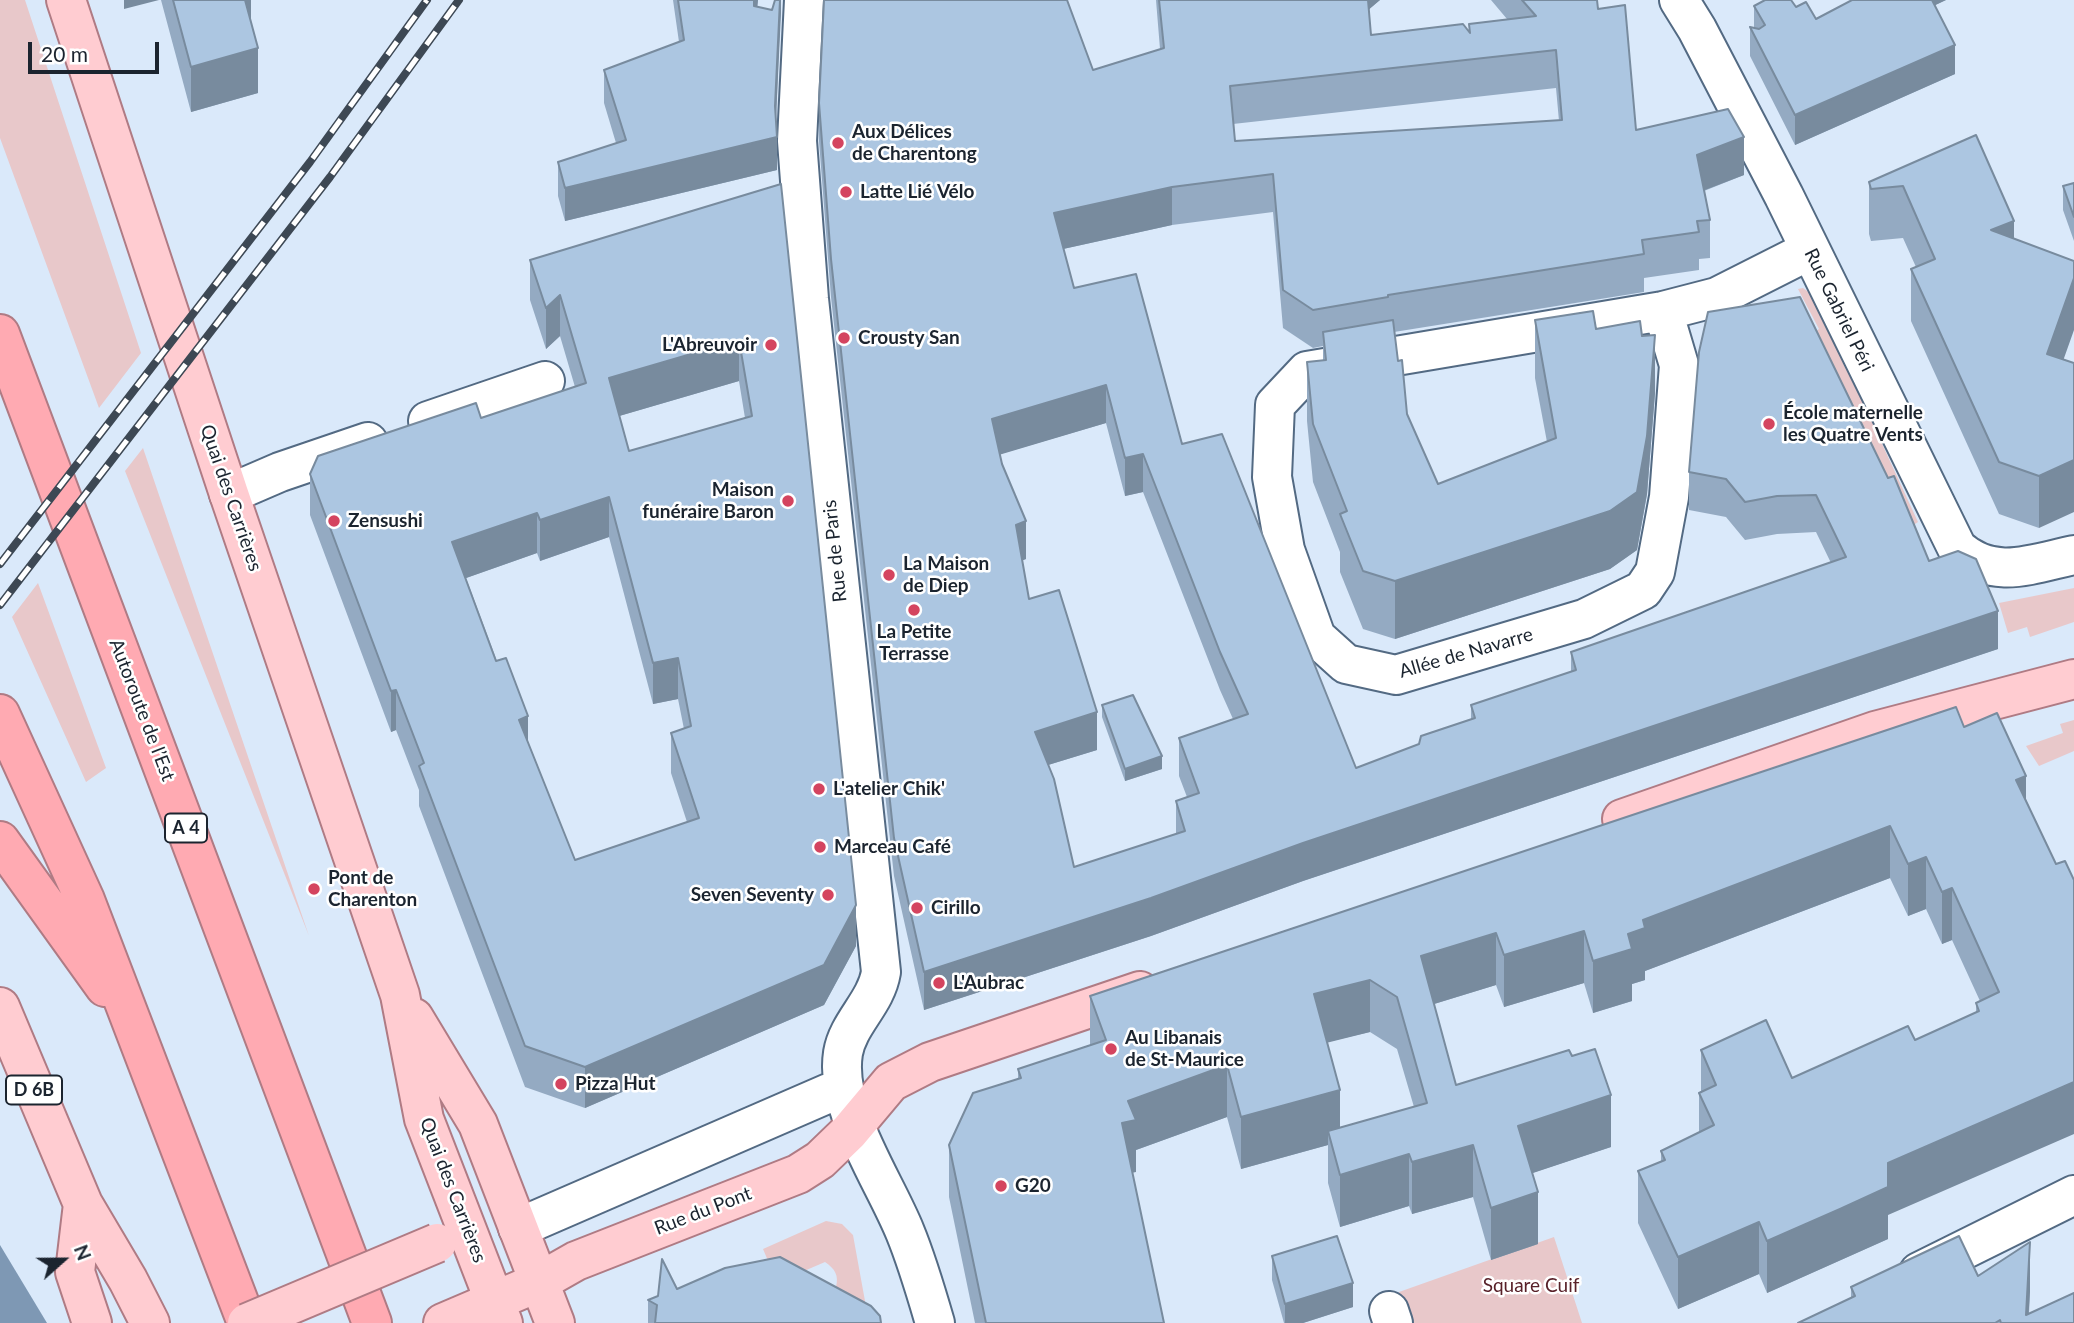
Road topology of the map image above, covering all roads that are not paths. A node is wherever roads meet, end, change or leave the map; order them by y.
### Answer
1 (66, 0) edge
2 (804, 0) edge
3 (1679, 0) edge
4 (1810, 250) junction
5 (1663, 311) junction
6 (0, 334) edge
7 (545, 381) dead end
8 (229, 494) junction
9 (2074, 555) edge
10 (2074, 679) edge
11 (0, 714) edge
12 (1592, 830) edge
13 (0, 841) edge
14 (1176, 978) edge
15 (400, 995) junction
16 (0, 1007) edge
17 (140, 1036) junction
18 (850, 1108) junction
19 (76, 1188) junction
20 (2074, 1195) edge
21 (518, 1228) junction
22 (452, 1237) junction
23 (539, 1282) junction
24 (1889, 1287) edge
25 (476, 1315) edge
26 (92, 1323) edge
27 (150, 1323) edge
28 (247, 1323) edge
29 (372, 1323) edge
30 (555, 1323) edge
31 (934, 1323) edge

1 - 8 main road, Quai des Carrières
2 - 18 street, Rue de Paris
3 - 4 street, Rue Gabriel Péri
4 - 5 street, Allée de Navarre
4 - 9 street, Rue Gabriel Péri
5 - 5 street, Allée de Navarre
6 - 29 highway, Autoroute de l’Est / A 4
7 - 8 street
8 - 15 main road, Quai des Carrières
10 - 12 main road
11 - 17 highway
13 - 17 highway
14 - 18 main road, Rue du Pont
15 - 21 main road, Quai des Carrières
15 - 22 main road, Quai des Carrières
16 - 19 main road, D 6B
17 - 28 highway
18 - 21 street
18 - 23 main road, Rue du Pont
18 - 31 street
19 - 26 main road
19 - 27 main road, D 6B
20 - 24 street
21 - 22 main road
21 - 23 main road, Quai des Carrières
22 - 25 main road, Quai des Carrières
22 - 28 main road, bridge
23 - 25 main road
23 - 30 main road, Quai des Carrières

